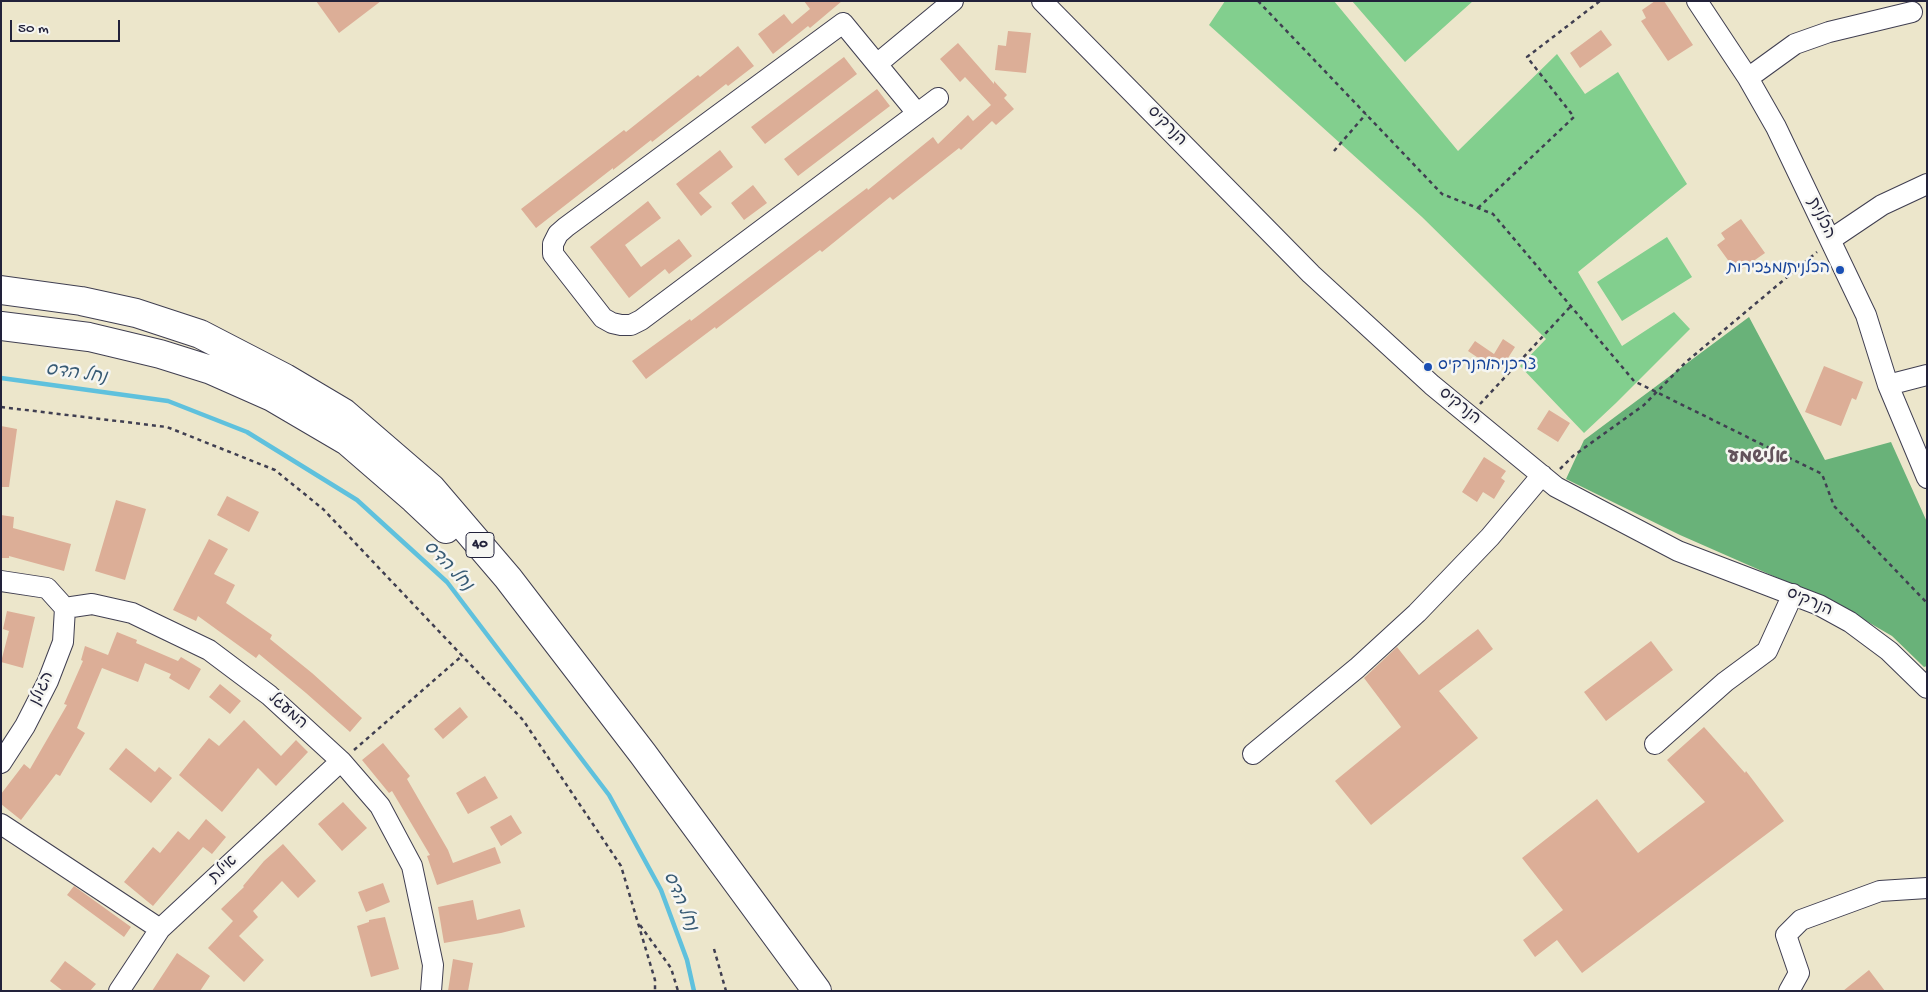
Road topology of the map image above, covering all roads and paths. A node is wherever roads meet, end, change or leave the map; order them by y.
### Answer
1 (952, 1) edge
2 (1042, 1) edge
3 (1258, 1) edge
4 (1600, 1) edge
5 (1697, 1) edge
6 (1912, 12) dead end
7 (876, 64) junction
8 (1748, 78) junction
9 (938, 98) dead end
10 (917, 113) junction
11 (1366, 113) junction
12 (1334, 151) dead end
13 (1927, 184) edge
14 (1478, 208) junction
15 (1830, 240) junction
16 (1, 290) edge
17 (1571, 306) junction
18 (1, 326) edge
19 (1927, 375) edge
20 (1888, 385) junction
21 (1656, 393) junction
22 (1, 407) edge
23 (1470, 416) junction
24 (1545, 478) junction
25 (1927, 478) edge
26 (1, 581) edge
27 (1794, 594) junction
28 (1927, 603) edge
29 (65, 608) junction
30 (463, 655) junction
31 (1927, 688) edge
32 (1655, 744) dead end
33 (1253, 754) dead end
34 (341, 761) junction
35 (1, 763) edge
36 (1, 824) edge
37 (1927, 888) edge
38 (638, 922) junction
39 (160, 929) junction
40 (714, 949) dead end
41 (119, 991) edge
42 (431, 991) edge
43 (655, 991) edge
44 (678, 991) edge
45 (726, 991) edge
46 (796, 991) edge
47 (817, 991) edge
48 (1789, 991) edge

1 - 7 street
2 - 23 street, הנרקיס
3 - 11 path
4 - 14 path
5 - 8 street, הכלנית
6 - 8 street
7 - 10 street
7 - 10 street
8 - 15 street, הכלנית
9 - 10 street
11 - 12 path
11 - 14 path
13 - 15 street
14 - 17 path
15 - 20 street, הכלנית
15 - 21 path
16 - 47 highway, 40
17 - 21 path
17 - 23 path
18 - 46 highway, 40
19 - 20 street
20 - 25 street, הכלנית
21 - 24 path
21 - 28 path
22 - 30 path
23 - 24 street, הנרקיס
24 - 27 street, הנרקיס
24 - 33 street
26 - 29 street
27 - 31 street, הנרקיס
27 - 32 street
29 - 34 street, המעגל
29 - 35 street, הגולן
30 - 34 path
30 - 38 path
34 - 39 street, אילת
34 - 42 street, המעגל
36 - 39 street
37 - 48 street
38 - 43 path
38 - 44 path
39 - 41 street, אילת
40 - 45 path

